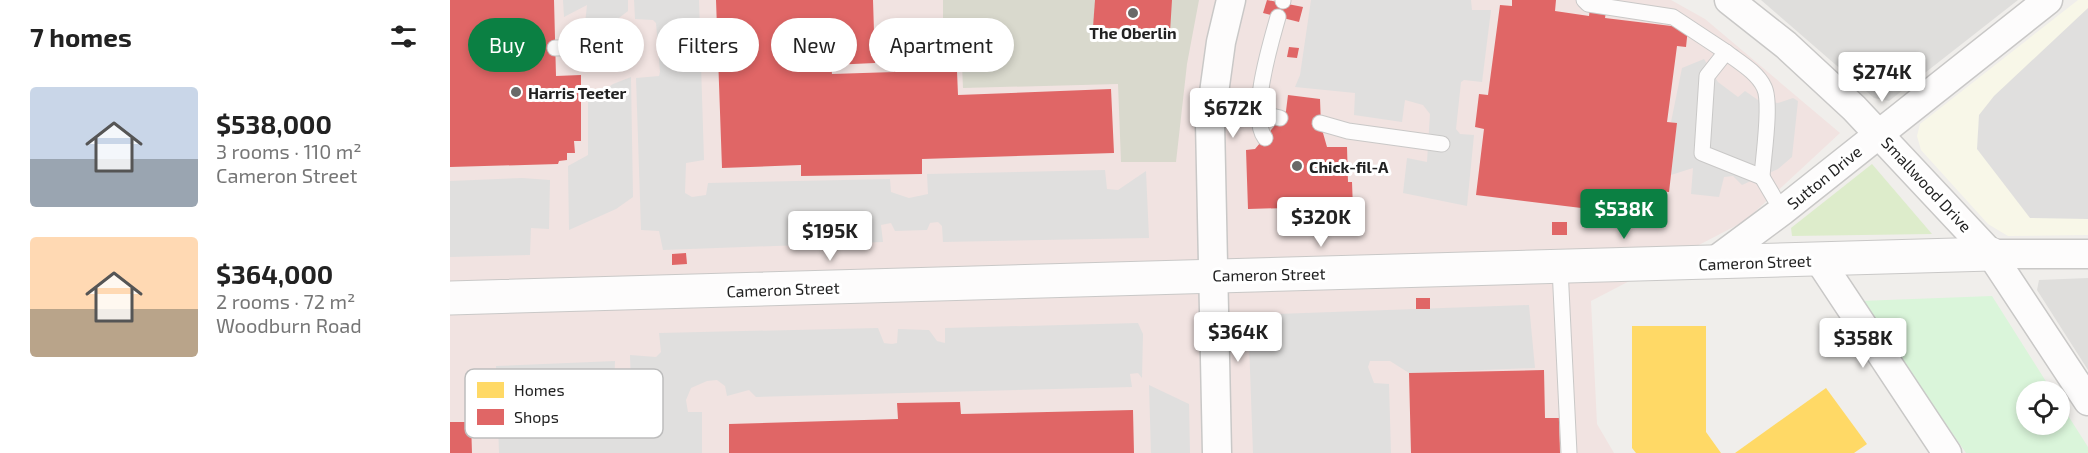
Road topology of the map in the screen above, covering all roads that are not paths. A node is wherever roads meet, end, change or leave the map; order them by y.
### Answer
1 (1231, 0) edge
2 (1584, 0) edge
3 (1729, 0) edge
4 (2048, 0) edge
5 (1278, 16) dead end
6 (555, 48) dead end
7 (558, 48) edge
8 (1726, 52) junction
9 (1260, 113) junction
10 (1280, 118) dead end
11 (1322, 130) dead end
12 (1879, 132) junction
13 (1265, 138) dead end
14 (1442, 144) dead end
15 (1762, 177) junction
16 (1782, 211) junction
17 (1991, 254) junction
18 (2088, 254) edge
19 (1819, 260) junction
20 (1712, 263) junction
21 (1560, 267) junction
22 (1212, 275) junction
23 (450, 298) edge
24 (2088, 401) edge
25 (1217, 453) edge
26 (1569, 453) edge
27 (1947, 453) edge

1 - 22 street
2 - 8 lane
3 - 12 street, Smallwood Drive
4 - 12 street, Sutton Drive
5 - 9 lane
6 - 7 lane
8 - 15 lane
8 - 15 lane
9 - 10 lane
9 - 13 lane
11 - 14 lane
12 - 16 street, Sutton Drive
12 - 17 street, Smallwood Drive
15 - 16 lane
16 - 20 street, Sutton Drive
17 - 18 street, Cameron Street
17 - 19 street, Cameron Street
17 - 24 street, Smallwood Drive
19 - 20 street, Cameron Street
19 - 27 street
20 - 21 street, Cameron Street
21 - 22 street, Cameron Street
21 - 26 lane
22 - 23 street, Cameron Street
22 - 25 street

